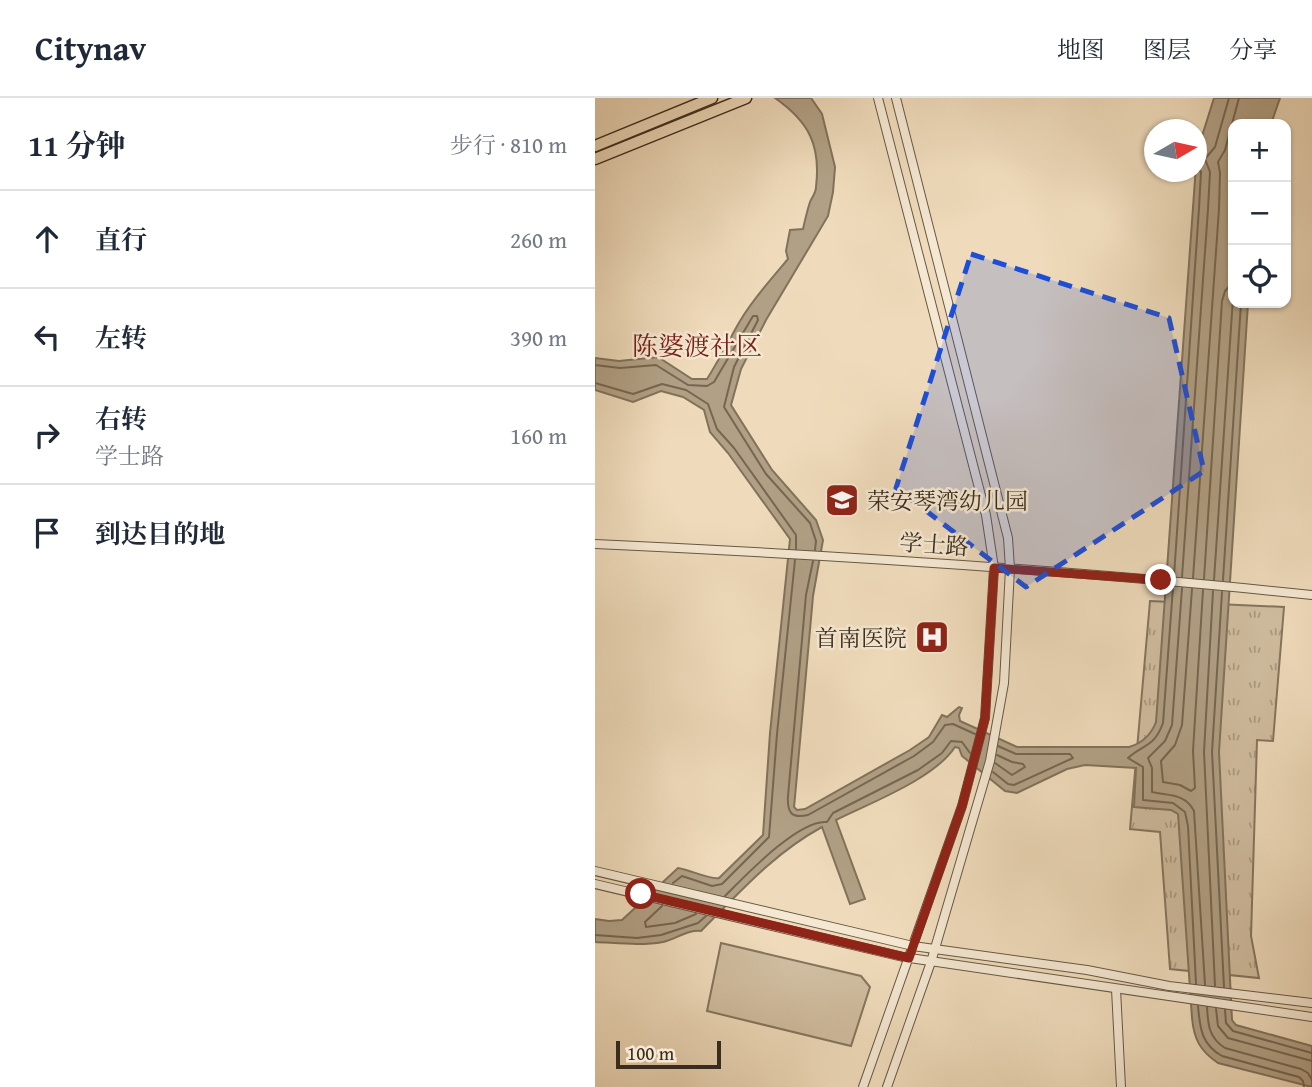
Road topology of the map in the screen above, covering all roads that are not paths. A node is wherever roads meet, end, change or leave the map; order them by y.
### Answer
1 (712, 98) edge
2 (746, 98) edge
3 (878, 98) edge
4 (896, 98) edge
5 (595, 146) edge
6 (595, 159) edge
7 (595, 544) edge
8 (994, 568) junction
9 (1010, 569) junction
10 (1312, 595) edge
11 (595, 871) edge
12 (595, 884) edge
13 (913, 946) junction
14 (934, 950) junction
15 (909, 958) junction
16 (931, 962) junction
17 (1116, 989) junction
18 (1312, 1003) edge
19 (1312, 1017) edge
20 (863, 1087) edge
21 (887, 1087) edge
22 (1121, 1087) edge

1 - 5 main road
2 - 6 main road
3 - 8 street
4 - 9 street
7 - 8 street, 学士路
8 - 9 street, 学士路
8 - 13 street
9 - 10 street, 学士路
9 - 14 street
11 - 13 street
12 - 15 street
13 - 14 street
13 - 15 street
14 - 16 street
14 - 18 street
15 - 16 street
15 - 20 street
16 - 17 street
16 - 21 street
17 - 19 street
17 - 22 street

